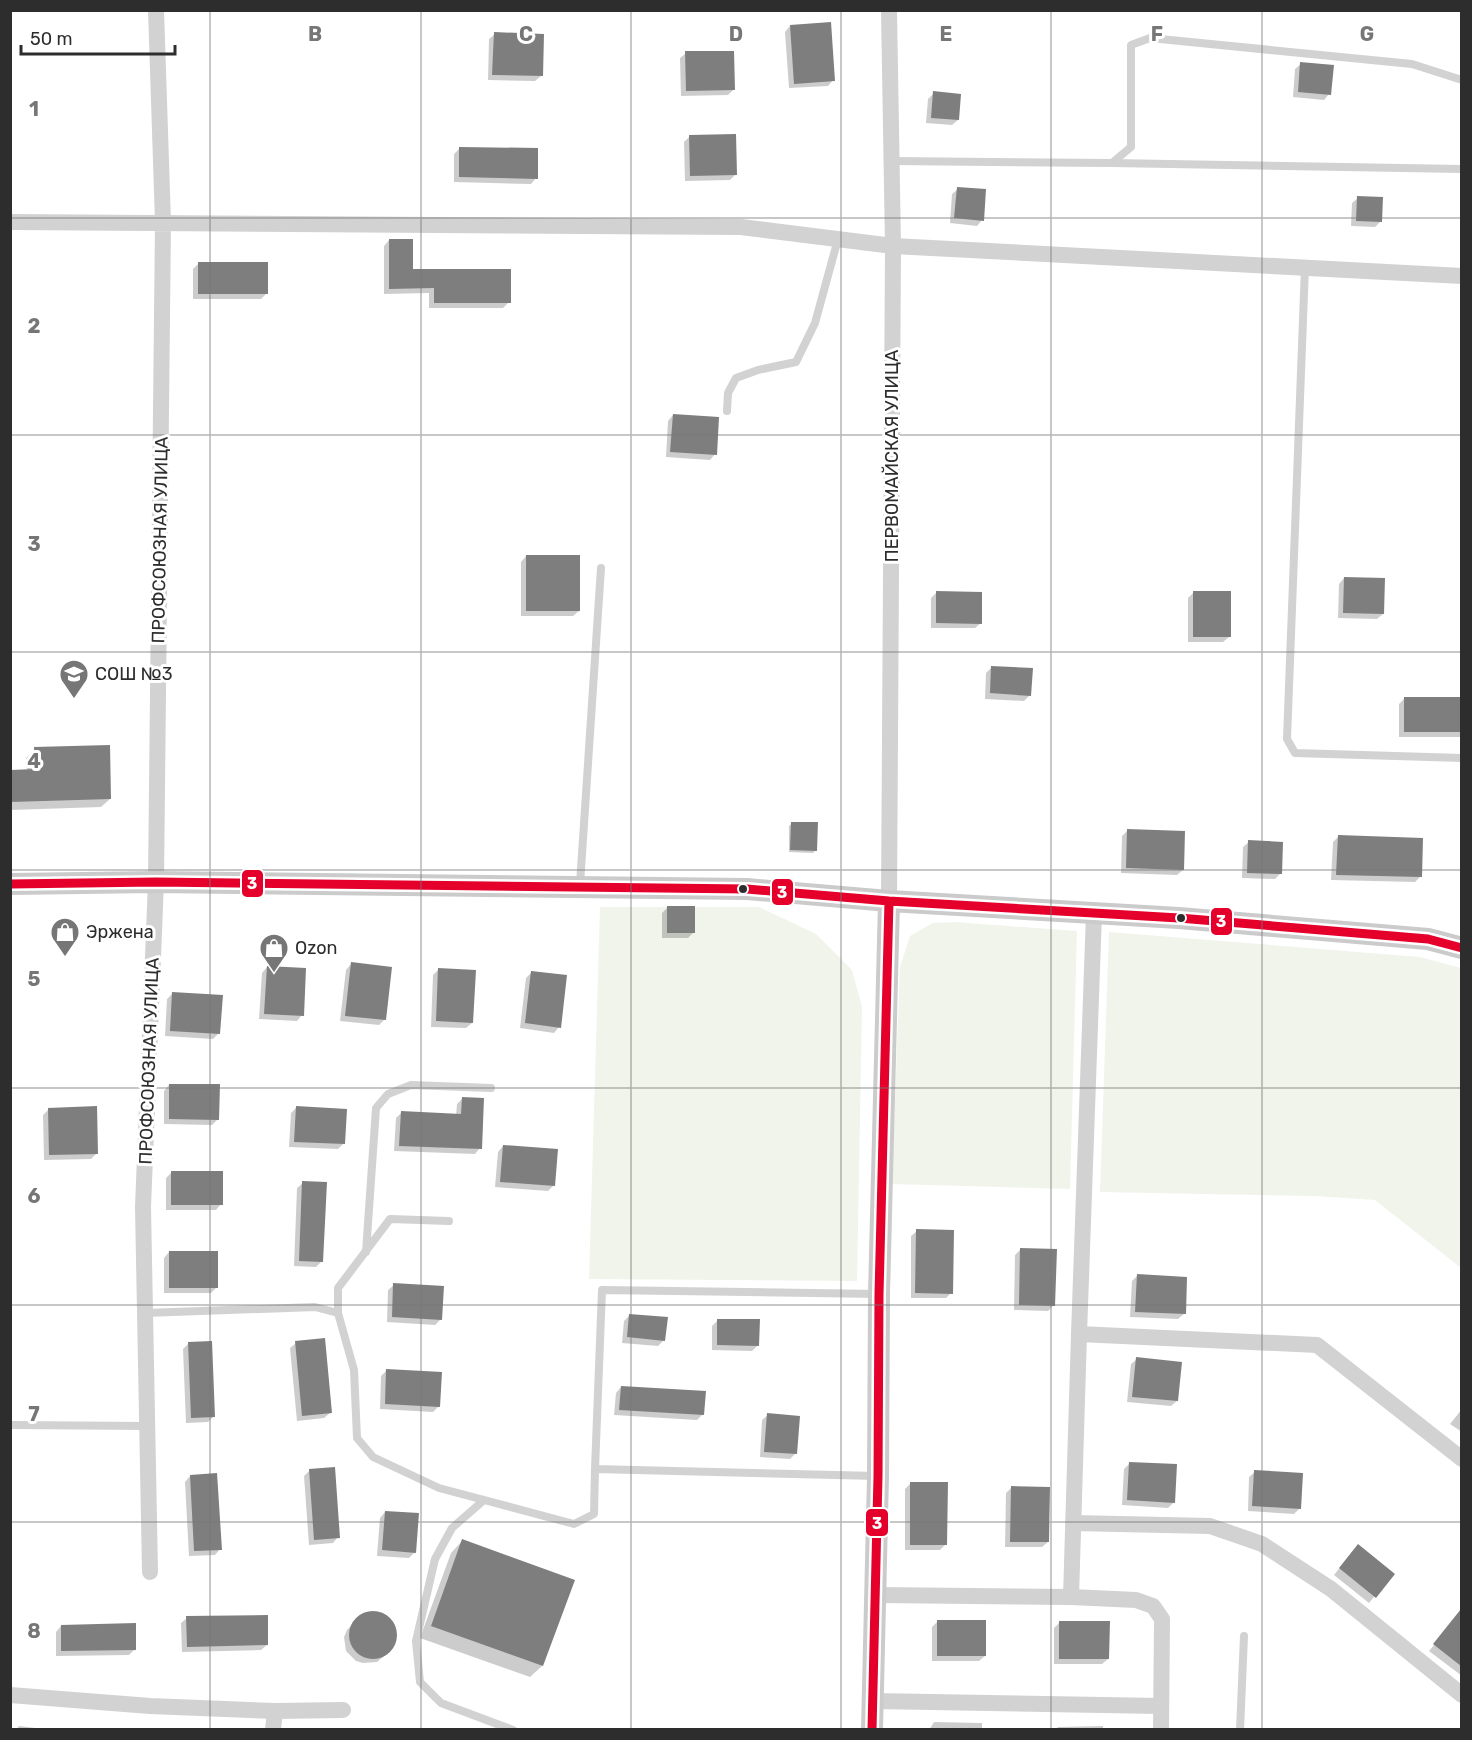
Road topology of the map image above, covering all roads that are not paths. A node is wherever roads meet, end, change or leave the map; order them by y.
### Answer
1 (156, 10) edge
2 (889, 10) edge
3 (1461, 80) edge
4 (892, 161) junction
5 (1112, 164) junction
6 (1461, 169) edge
7 (10, 222) edge
8 (163, 222) junction
9 (838, 239) junction
10 (893, 246) junction
11 (1305, 267) junction
12 (1461, 276) edge
13 (727, 411) dead end
14 (601, 568) dead end
15 (1461, 758) edge
16 (156, 882) junction
17 (10, 884) edge
18 (580, 887) junction
19 (889, 901) junction
20 (1094, 913) junction
21 (1461, 948) edge
22 (492, 1088) dead end
23 (449, 1221) dead end
24 (366, 1252) junction
25 (879, 1294) junction
26 (145, 1313) junction
27 (338, 1313) junction
28 (1079, 1334) junction
29 (10, 1425) edge
30 (147, 1426) junction
31 (1461, 1459) edge
32 (595, 1469) junction
33 (878, 1476) junction
34 (484, 1500) junction
35 (1073, 1523) junction
36 (150, 1572) dead end
37 (875, 1595) junction
38 (1071, 1597) junction
39 (1244, 1636) dead end
40 (10, 1695) edge
41 (1461, 1695) edge
42 (873, 1701) junction
43 (1161, 1706) junction
44 (343, 1710) dead end
45 (275, 1711) junction
46 (273, 1730) edge
47 (513, 1730) edge
48 (872, 1730) edge
49 (1161, 1730) edge
50 (1240, 1730) edge

1 - 8 street, ПРОФСОЮЗНАЯ УЛИЦА
2 - 4 street, ПЕРВОМАЙСКАЯ УЛИЦА
3 - 5 lane
4 - 5 lane
4 - 10 street, ПЕРВОМАЙСКАЯ УЛИЦА
5 - 6 lane
7 - 8 street
8 - 9 street
8 - 16 street, ПРОФСОЮЗНАЯ УЛИЦА
9 - 10 street
9 - 13 lane
10 - 11 street
10 - 19 street, ПЕРВОМАЙСКАЯ УЛИЦА
11 - 12 street
11 - 15 lane
14 - 18 lane
16 - 17 street
16 - 18 street
16 - 26 street, ПРОФСОЮЗНАЯ УЛИЦА
18 - 19 street
19 - 20 street
19 - 25 street
20 - 21 street
20 - 28 street
22 - 24 lane
23 - 24 lane
24 - 27 lane
25 - 32 lane
25 - 33 street
26 - 27 lane
26 - 30 street, ПРОФСОЮЗНАЯ УЛИЦА
27 - 34 lane
28 - 31 street
28 - 35 street
29 - 30 lane
30 - 36 street, ПРОФСОЮЗНАЯ УЛИЦА
32 - 33 lane
32 - 34 lane
33 - 37 street
34 - 47 lane
35 - 38 street
35 - 41 street
37 - 38 street
37 - 42 street
38 - 43 street
39 - 50 lane
40 - 45 street
42 - 43 street
42 - 48 street
43 - 49 street
44 - 45 street
45 - 46 street

